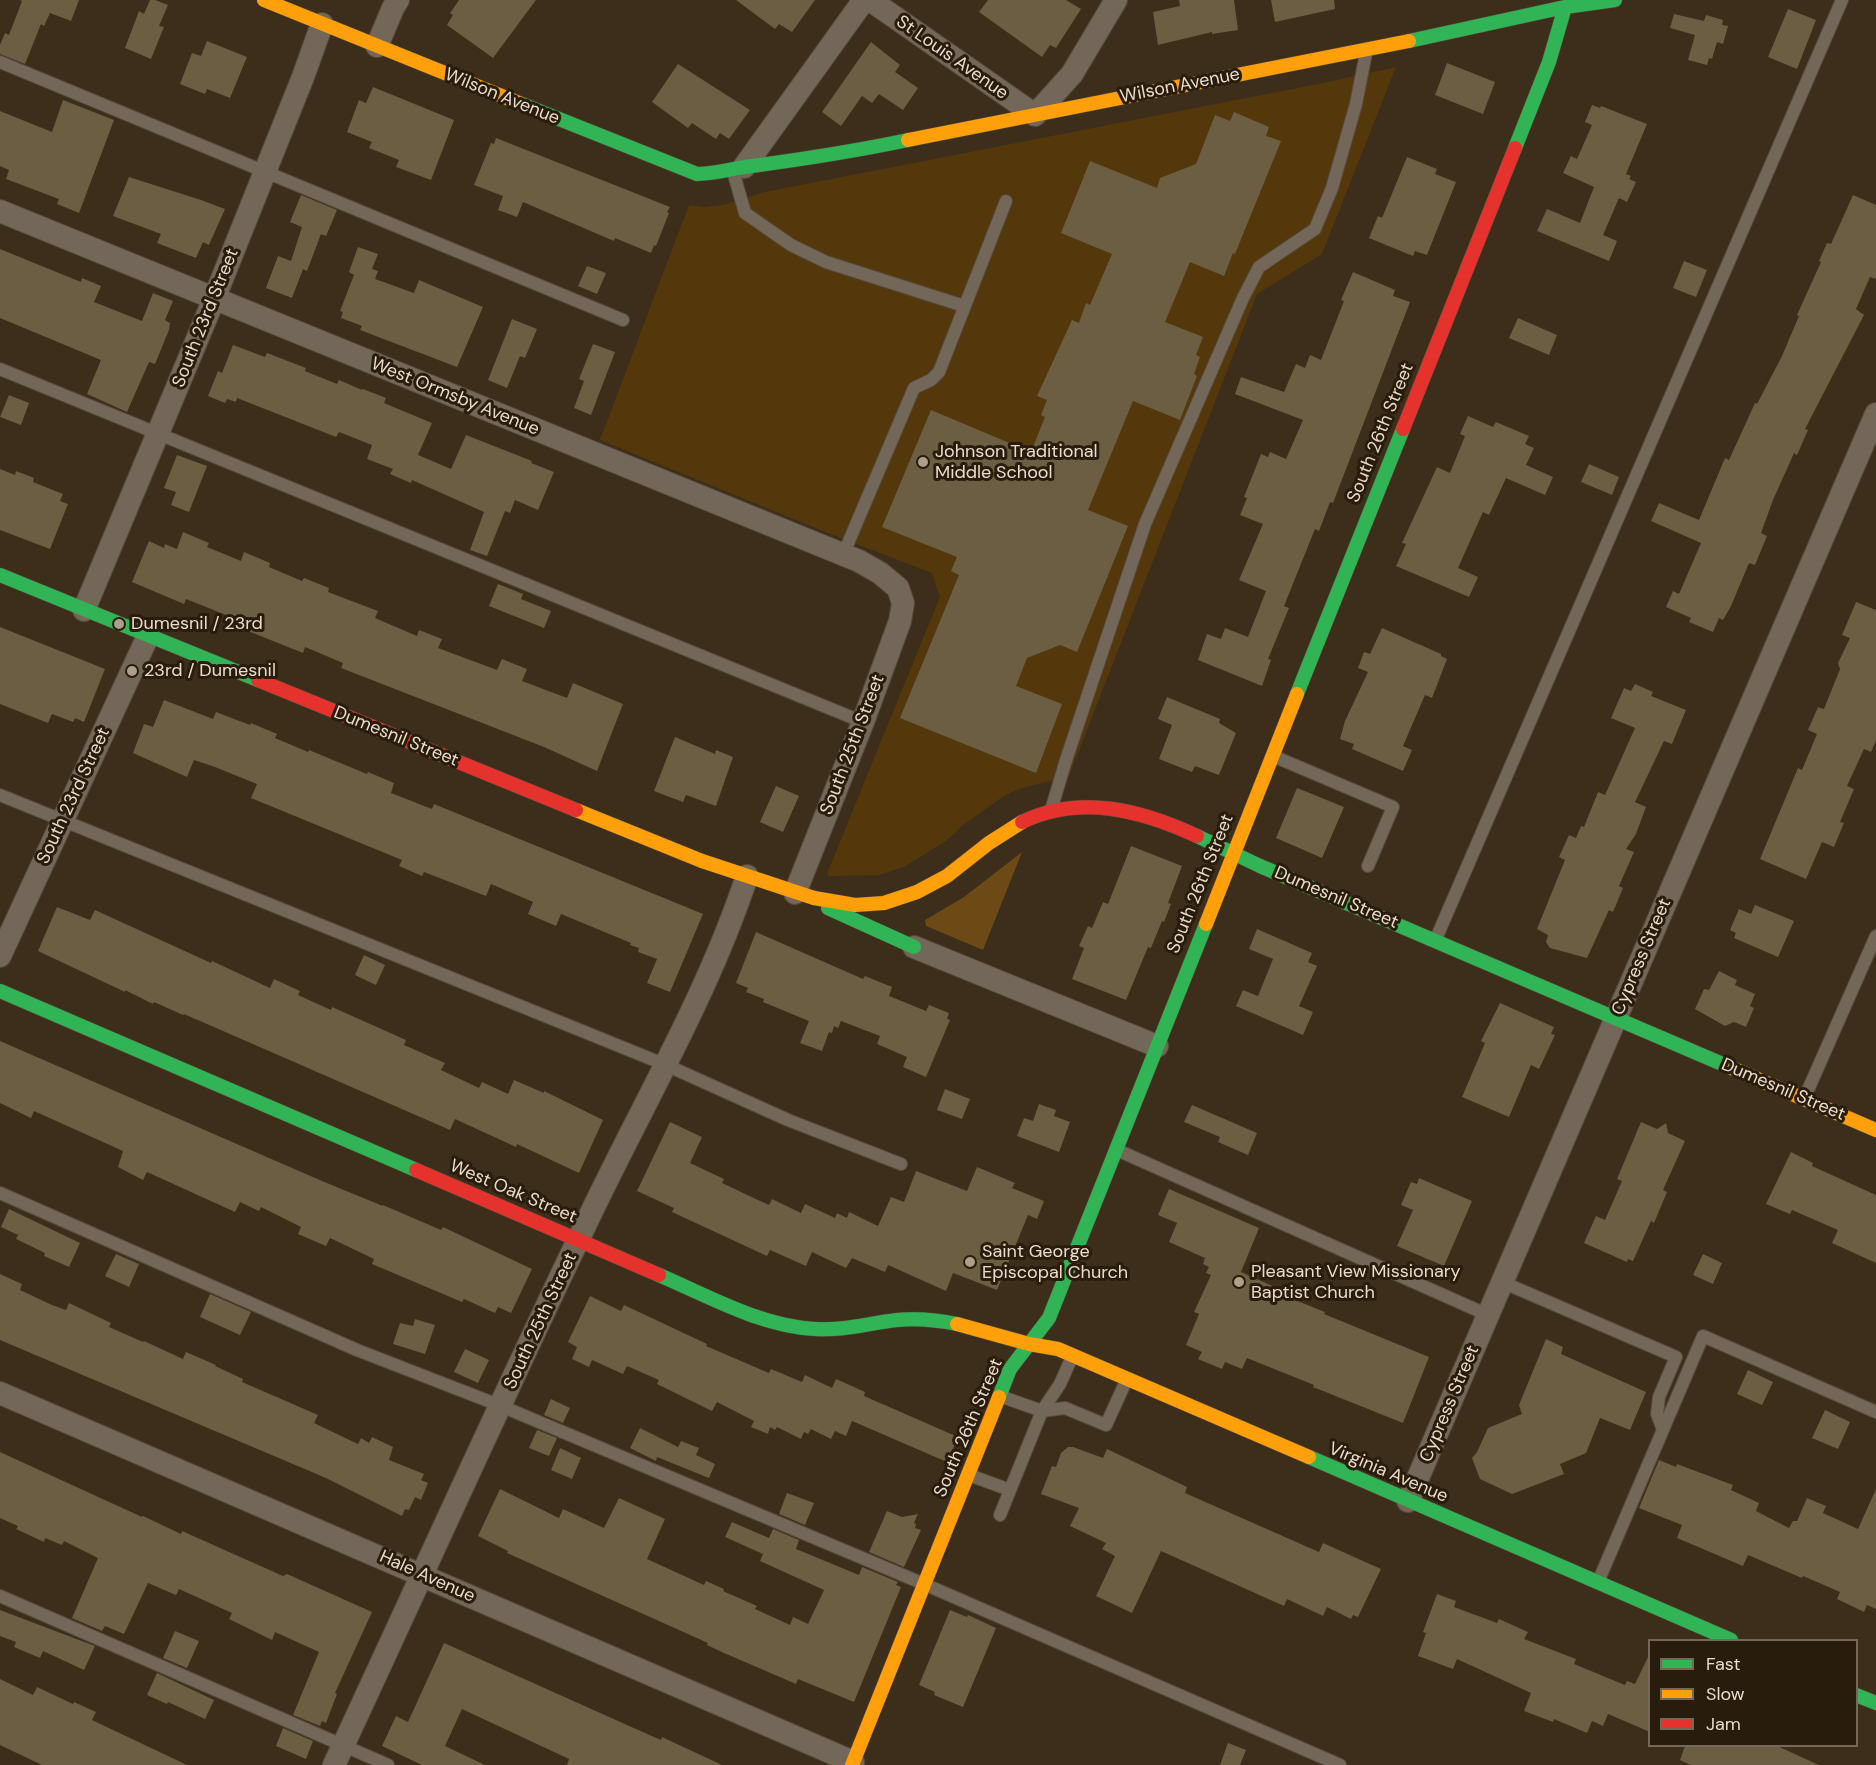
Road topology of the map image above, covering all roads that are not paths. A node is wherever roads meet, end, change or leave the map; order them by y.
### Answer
1 (264, 0) edge
2 (398, 0) edge
3 (864, 0) edge
4 (870, 0) edge
5 (1116, 0) edge
6 (1616, 0) edge
7 (1842, 0) edge
8 (1565, 7) junction
9 (322, 24) junction
10 (377, 46) junction
11 (1366, 49) junction
12 (0, 62) edge
13 (1035, 115) junction
14 (739, 169) junction
15 (265, 171) junction
16 (1006, 201) dead end
17 (0, 212) edge
18 (214, 298) junction
19 (964, 306) junction
20 (623, 320) dead end
21 (0, 369) edge
22 (1876, 414) edge
23 (158, 434) junction
24 (843, 555) junction
25 (0, 575) edge
26 (902, 595) joint
27 (84, 610) junction
28 (148, 636) junction
29 (863, 722) junction
30 (1272, 756) junction
31 (0, 795) edge
32 (1051, 812) junction
33 (62, 821) junction
34 (1233, 853) junction
35 (1368, 866) dead end
36 (747, 876) junction
37 (795, 893) junction
38 (1876, 936) edge
39 (1435, 941) junction
40 (914, 947) joint
41 (0, 956) edge
42 (0, 991) edge
43 (1616, 1018) junction
44 (1157, 1046) junction
45 (666, 1065) junction
46 (1804, 1099) junction
47 (1876, 1130) edge
48 (1116, 1150) junction
49 (901, 1164) dead end
50 (0, 1193) edge
51 (579, 1239) junction
52 (1502, 1282) junction
53 (1488, 1315) junction
54 (1029, 1344) junction
55 (1073, 1356) junction
56 (1126, 1379) junction
57 (0, 1393) edge
58 (999, 1396) junction
59 (501, 1406) junction
60 (1042, 1411) junction
61 (1876, 1412) edge
62 (1663, 1430) junction
63 (968, 1475) junction
64 (1010, 1490) junction
65 (1408, 1501) junction
66 (1000, 1515) dead end
67 (422, 1576) junction
68 (1598, 1583) junction
69 (924, 1584) junction
70 (0, 1596) edge
71 (1726, 1639) edge
72 (1858, 1695) edge
73 (1876, 1703) edge
74 (338, 1755) edge
75 (852, 1764) edge
76 (388, 1765) edge
77 (1340, 1765) edge

1 - 9 main road, Wilson Avenue
2 - 10 street
3 - 14 street
4 - 13 street, St Louis Avenue
5 - 13 street
6 - 8 main road, Wilson Avenue
7 - 39 lane
8 - 11 main road, Wilson Avenue
8 - 30 main road, South 26th Street
9 - 10 main road, Wilson Avenue
9 - 15 street, South 23rd Street
10 - 14 main road, Wilson Avenue
11 - 13 main road, Wilson Avenue
11 - 32 lane
12 - 15 lane
13 - 14 main road, Wilson Avenue
14 - 19 lane
15 - 18 street, South 23rd Street
15 - 20 lane
16 - 19 lane
17 - 18 street, West Ormsby Avenue
18 - 23 street, South 23rd Street
18 - 24 street, West Ormsby Avenue
19 - 24 lane
21 - 23 lane
22 - 43 street, Cypress Street
23 - 27 street, South 23rd Street
23 - 29 lane
24 - 26 street, West Ormsby Avenue
25 - 27 main road, Dumesnil Street
26 - 29 street, South 25th Street
27 - 28 main road, Dumesnil Street
28 - 33 street, South 23rd Street
28 - 36 main road, Dumesnil Street
29 - 37 street, South 25th Street
30 - 34 main road, South 26th Street
30 - 35 lane
31 - 33 lane
32 - 34 main road, Dumesnil Street
32 - 37 main road, Dumesnil Street
33 - 41 street, South 23rd Street
33 - 45 lane
34 - 39 main road, Dumesnil Street
34 - 44 main road, South 26th Street
36 - 37 main road, Dumesnil Street
36 - 45 street, South 25th Street
37 - 40 main road, Dumesnil Street
38 - 46 lane
39 - 43 main road, Dumesnil Street
40 - 44 street, Dumesnil Street
42 - 51 main road, West Oak Street
43 - 46 main road, Dumesnil Street
43 - 52 street, Cypress Street
44 - 48 main road, South 26th Street
45 - 49 lane
45 - 51 street, South 25th Street
46 - 47 main road, Dumesnil Street
48 - 53 lane
48 - 54 main road, South 26th Street
50 - 59 lane
51 - 54 main road, West Oak Street
51 - 59 street, South 25th Street
52 - 53 street, Cypress Street
52 - 62 lane
53 - 65 street, Cypress Street
54 - 55 main road, Virginia Avenue
54 - 58 main road, South 26th Street
55 - 56 main road, Virginia Avenue
55 - 60 lane
56 - 60 lane
56 - 65 main road, Virginia Avenue
57 - 67 street, Hale Avenue
58 - 60 lane
58 - 63 main road, South 26th Street
59 - 67 street, South 25th Street
59 - 69 lane
60 - 64 lane
61 - 62 lane
62 - 68 lane
63 - 64 lane
63 - 69 main road, South 26th Street
64 - 66 lane
65 - 68 main road, Virginia Avenue
67 - 74 street, South 25th Street
67 - 75 street, Hale Avenue
68 - 71 main road, Virginia Avenue
69 - 75 main road, South 26th Street
69 - 77 lane
70 - 74 lane
72 - 73 main road
74 - 76 lane

